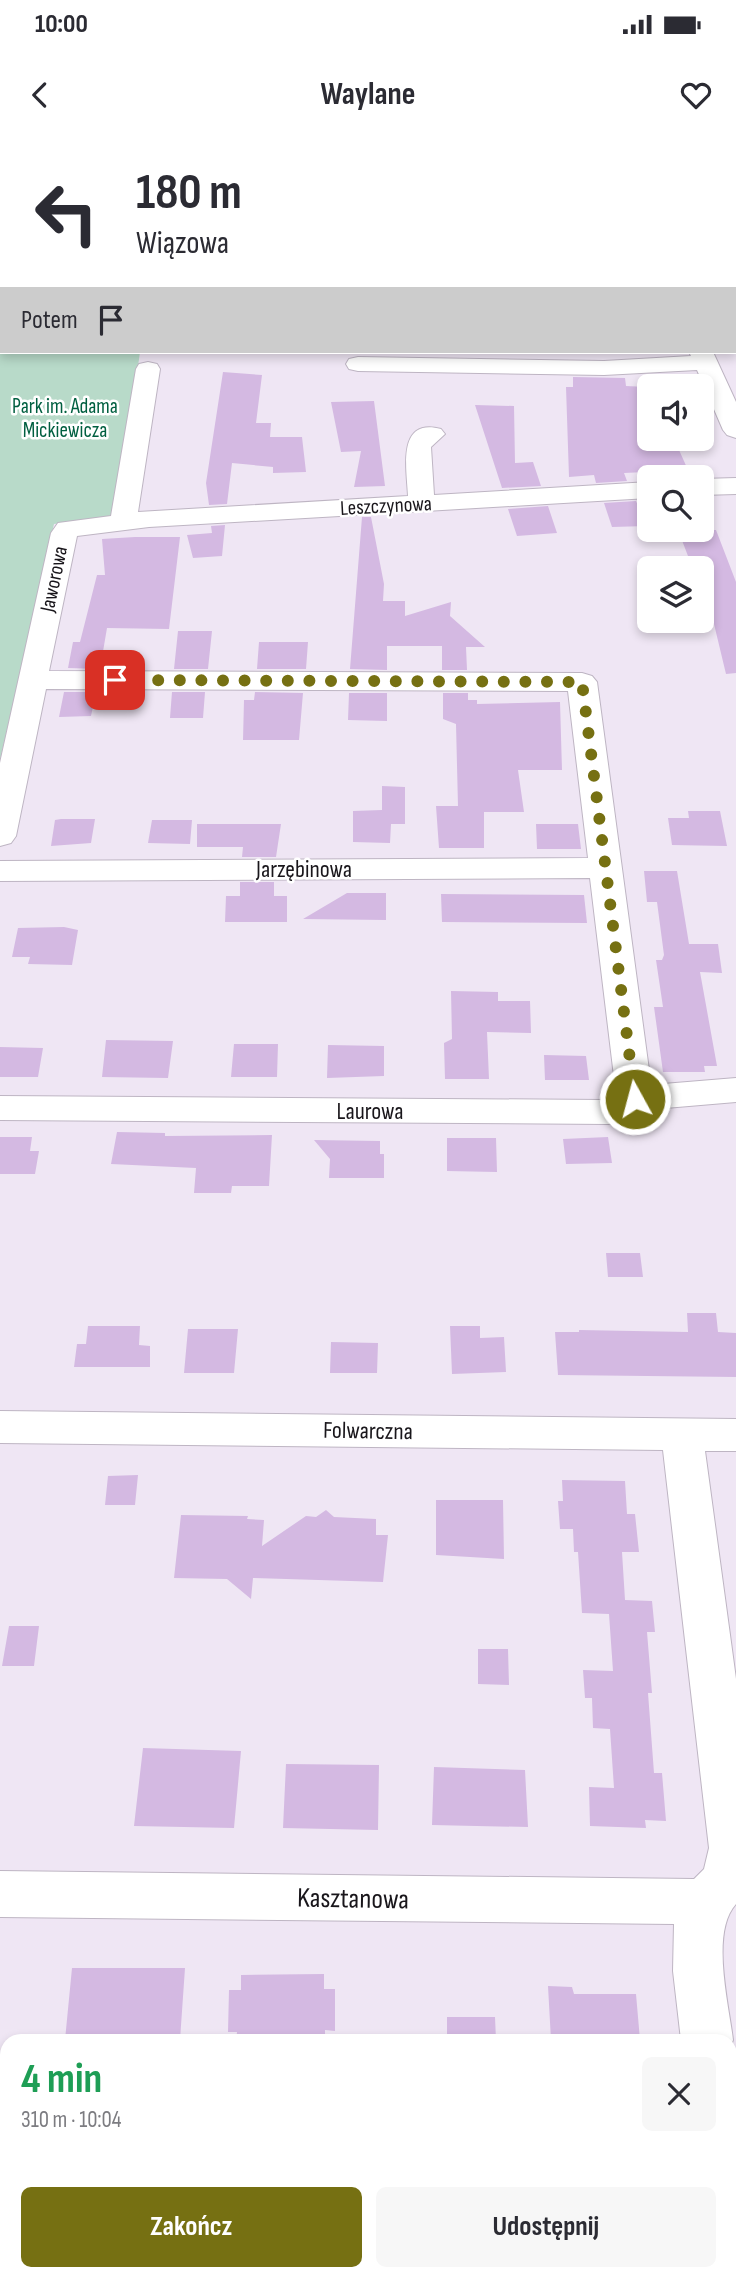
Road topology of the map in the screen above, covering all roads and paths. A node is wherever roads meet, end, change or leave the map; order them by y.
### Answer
1 (704, 357) edge
2 (358, 364) dead end
3 (148, 369) dead end
4 (736, 430) edge
5 (432, 434) dead end
6 (736, 486) edge
7 (714, 487) edge
8 (637, 491) edge
9 (422, 504) junction
10 (123, 521) junction
11 (32, 680) junction
12 (0, 836) edge
13 (608, 868) junction
14 (0, 871) edge
15 (736, 1090) edge
16 (635, 1099) junction
17 (0, 1108) edge
18 (0, 1427) edge
19 (682, 1434) junction
20 (736, 1435) edge
21 (0, 1894) edge
22 (705, 1902) junction
23 (706, 2034) edge

1 - 2 street
1 - 4 street
3 - 10 street
5 - 9 street
6 - 7 street
8 - 9 street, Leszczynowa
9 - 10 street, Leszczynowa
10 - 11 street, Jaworowa
11 - 12 street, Jaworowa
11 - 13 street
13 - 14 street, Jarzębinowa
13 - 16 street
15 - 16 street, Laurowa
16 - 17 street, Laurowa
18 - 19 street, Folwarczna
19 - 20 street, Folwarczna
19 - 22 street
21 - 22 street, Kasztanowa
22 - 23 street

